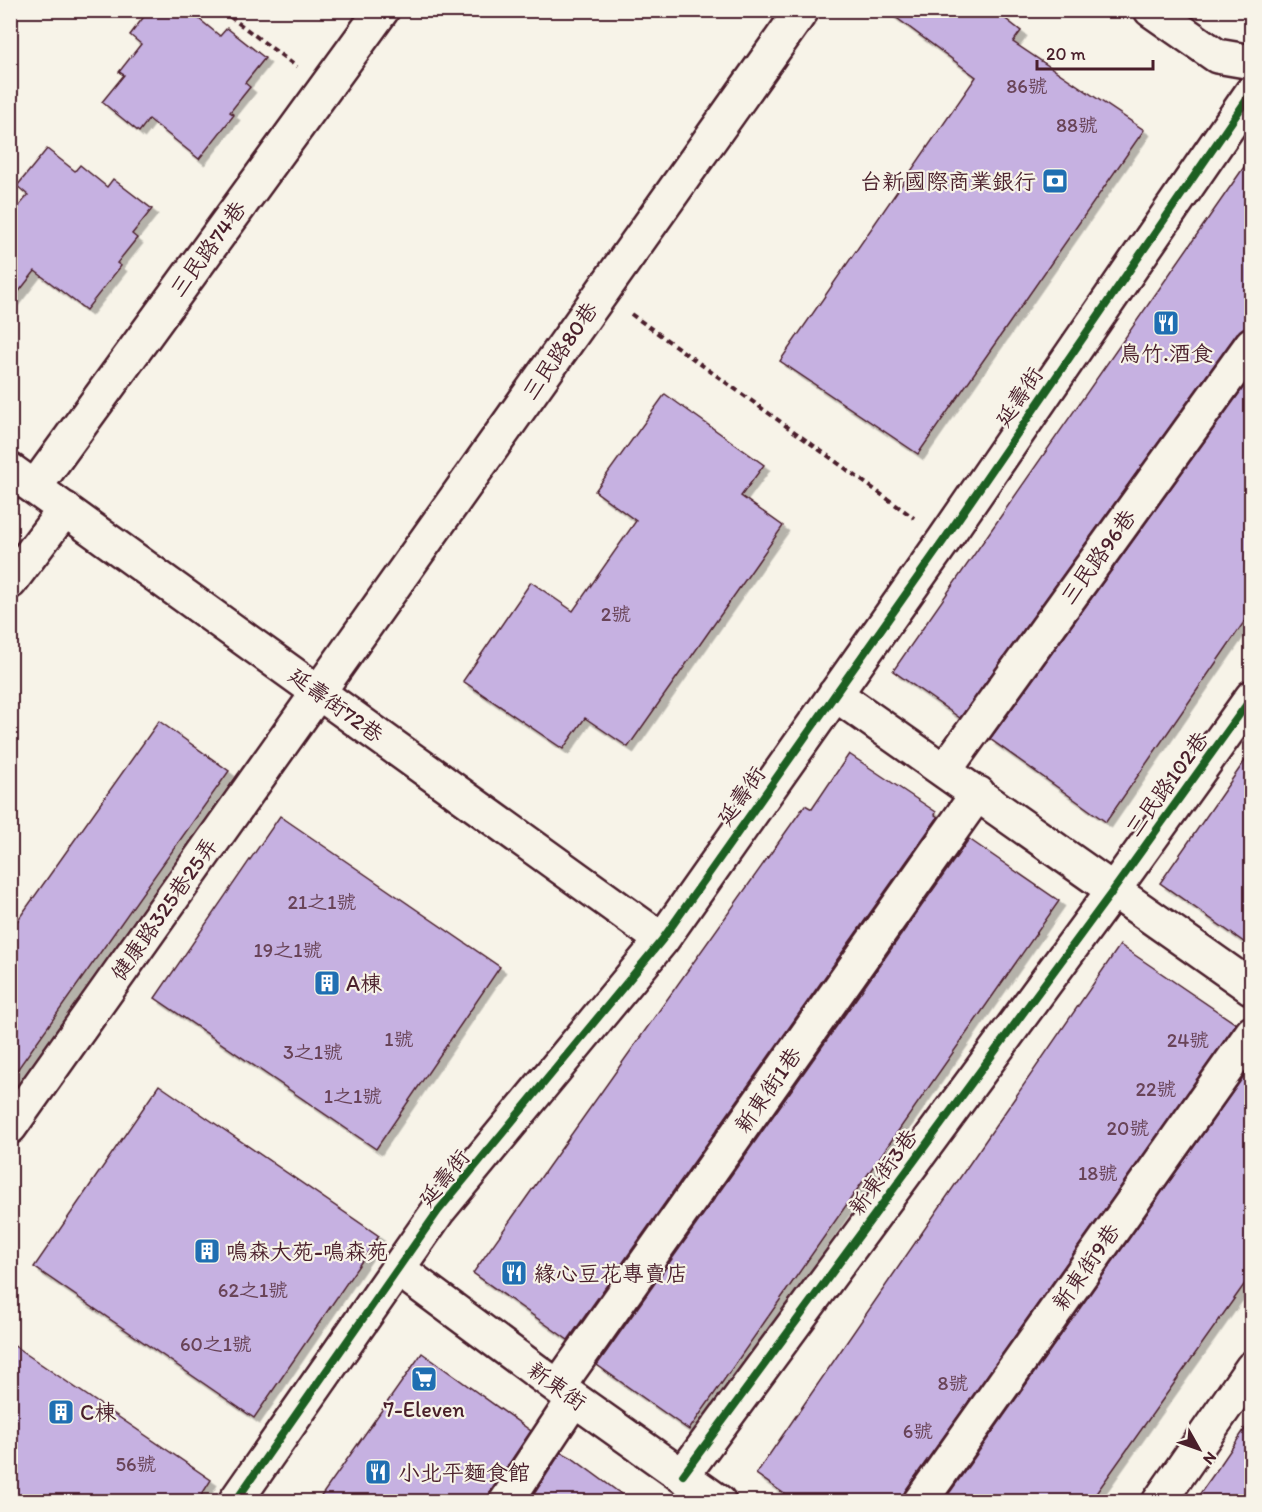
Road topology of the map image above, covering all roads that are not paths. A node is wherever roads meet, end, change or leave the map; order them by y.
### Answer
1 (382, 10) edge
2 (802, 10) edge
3 (1151, 10) edge
4 (1217, 56) junction
5 (1251, 62) edge
6 (1249, 102) edge
7 (1251, 344) edge
8 (23, 479) edge
9 (64, 508) junction
10 (10, 582) edge
11 (319, 692) junction
12 (835, 694) junction
13 (1251, 697) edge
14 (945, 770) junction
15 (978, 793) junction
16 (1112, 892) junction
17 (662, 940) junction
18 (1251, 988) edge
19 (1251, 1033) edge
20 (10, 1127) edge
21 (398, 1268) junction
22 (1251, 1368) edge
23 (566, 1393) junction
24 (683, 1475) junction
25 (235, 1502) edge
26 (506, 1502) edge
27 (719, 1502) edge
28 (920, 1502) edge
29 (1160, 1502) edge

1 - 8 street, 三民路74巷
2 - 11 street, 三民路80巷
3 - 4 street
4 - 5 street
4 - 6 street
6 - 12 street, 延壽街
7 - 14 street, 三民路96巷
8 - 9 street, 延壽街72巷
9 - 10 street
9 - 11 street, 延壽街72巷
11 - 17 street, 延壽街72巷
11 - 20 street, 健康路325巷25弄
12 - 14 street
12 - 17 street, 延壽街
13 - 16 street, 三民路102巷
14 - 15 street
15 - 16 street
15 - 23 street, 新東街1巷
16 - 18 street
16 - 24 street, 新東街3巷
17 - 21 street, 延壽街
19 - 28 street, 新東街9巷
21 - 23 street, 新東街
21 - 25 street, 延壽街
22 - 29 street
23 - 24 street, 新東街
23 - 26 street, 新東街1巷
24 - 27 street, 新東街

